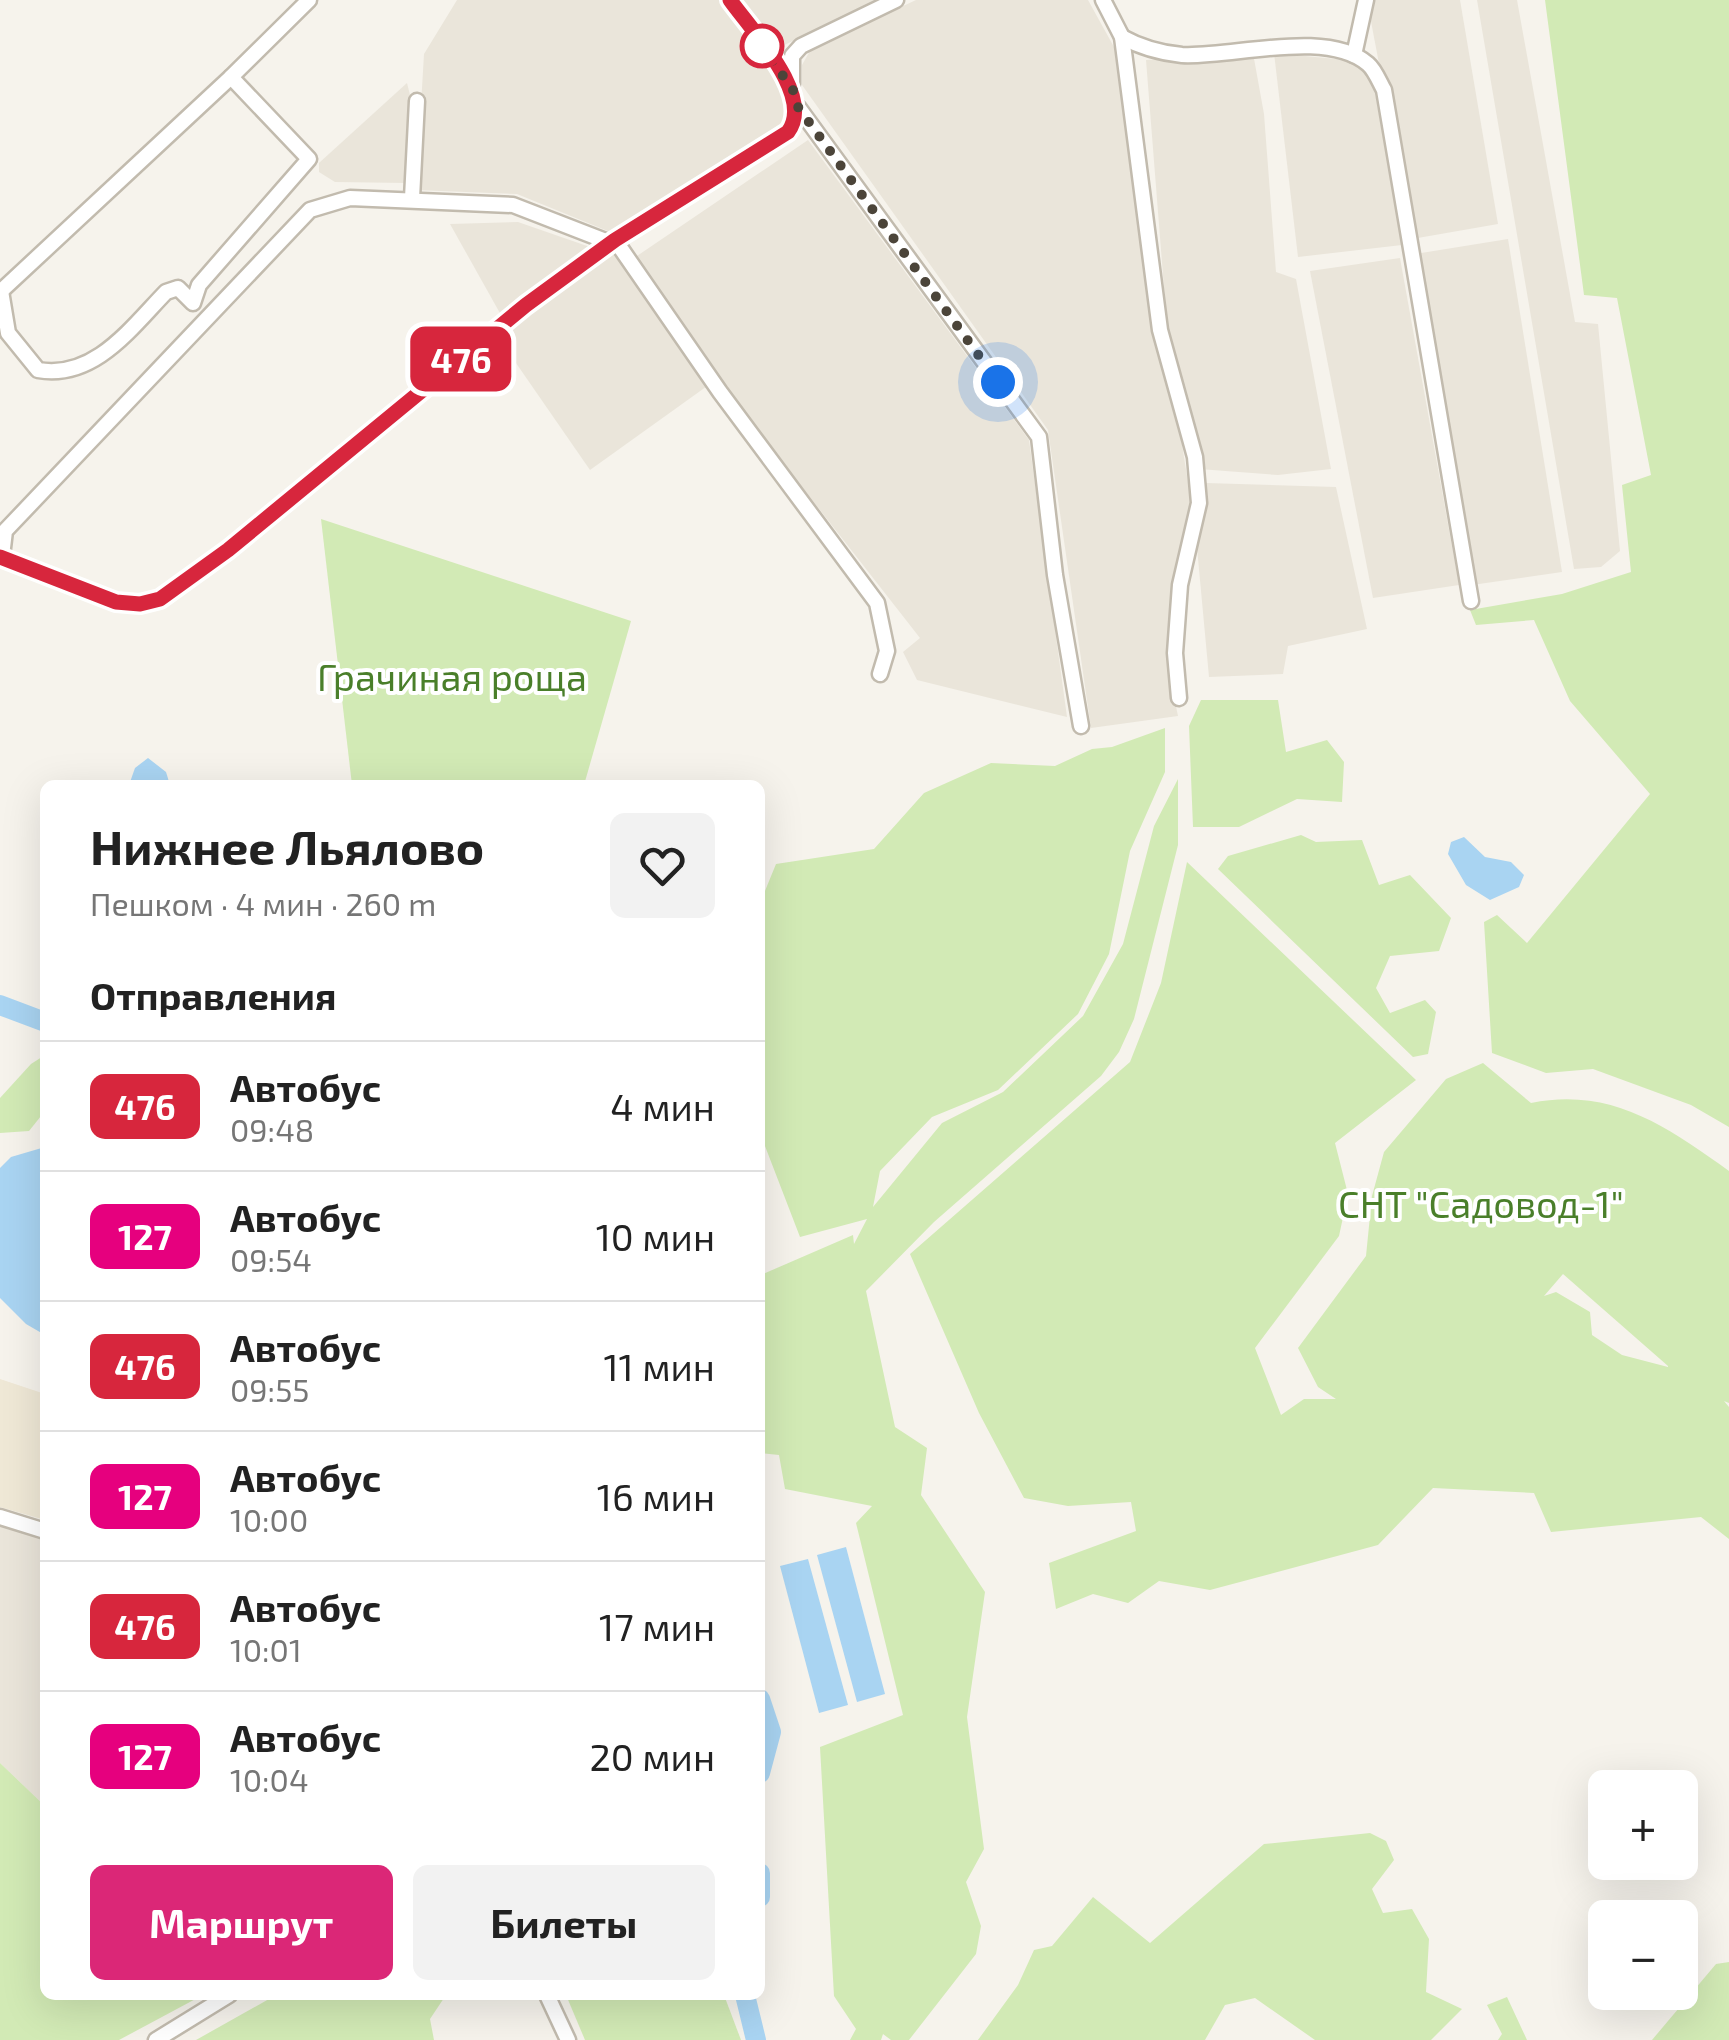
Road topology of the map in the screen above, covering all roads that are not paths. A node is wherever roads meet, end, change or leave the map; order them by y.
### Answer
1 (309, 0) edge
2 (730, 0) edge
3 (896, 0) edge
4 (1103, 0) edge
5 (1366, 0) edge
6 (1122, 37) junction
7 (1354, 55) junction
8 (231, 76) junction
9 (793, 90) junction
10 (417, 100) dead end
11 (798, 107) junction
12 (412, 198) junction
13 (613, 242) junction
14 (1, 292) edge
15 (2, 529) edge
16 (1, 557) edge
17 (1472, 601) dead end
18 (880, 674) dead end
19 (1179, 698) dead end
20 (1081, 726) dead end
21 (0, 1517) edge
22 (40, 1529) edge
23 (221, 2000) edge
24 (549, 2000) edge
25 (156, 2040) edge
26 (568, 2040) edge

1 - 8 street
2 - 9 street
3 - 9 street
4 - 6 street
5 - 7 street
6 - 7 street
6 - 19 street
7 - 17 street
8 - 14 street
8 - 14 street
9 - 11 street
10 - 12 street
11 - 13 street
11 - 20 street
12 - 13 street
12 - 15 street
13 - 16 street
13 - 18 street
15 - 16 street
21 - 22 street
23 - 25 street
24 - 26 street

